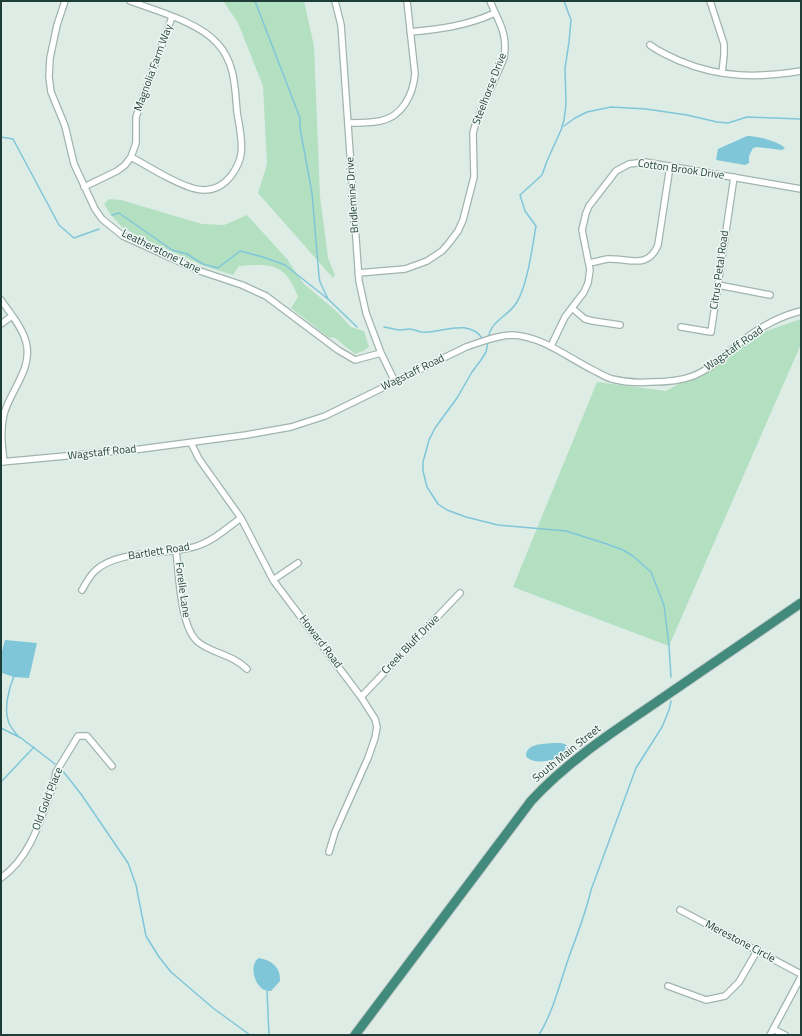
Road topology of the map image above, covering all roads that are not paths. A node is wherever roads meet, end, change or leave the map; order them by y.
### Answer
1 (65, 1) edge
2 (130, 1) edge
3 (335, 1) edge
4 (407, 1) edge
5 (490, 1) edge
6 (710, 1) edge
7 (495, 13) junction
8 (172, 17) junction
9 (410, 32) junction
10 (650, 45) dead end
11 (801, 71) edge
12 (722, 74) junction
13 (349, 124) junction
14 (131, 157) junction
15 (670, 166) junction
16 (734, 177) junction
17 (84, 187) junction
18 (801, 189) edge
19 (589, 263) junction
20 (358, 273) junction
21 (718, 286) junction
22 (770, 295) dead end
23 (1, 300) edge
24 (572, 308) junction
25 (801, 311) edge
26 (12, 316) junction
27 (1, 324) edge
28 (620, 325) dead end
29 (681, 327) dead end
30 (551, 346) junction
31 (381, 353) junction
32 (395, 382) junction
33 (192, 443) junction
34 (2, 462) edge
35 (241, 518) junction
36 (176, 550) junction
37 (298, 563) dead end
38 (273, 580) junction
39 (82, 590) dead end
40 (460, 593) dead end
41 (801, 603) edge
42 (247, 669) dead end
43 (361, 697) junction
44 (112, 766) dead end
45 (329, 852) dead end
46 (1, 878) edge
47 (680, 910) dead end
48 (757, 951) junction
49 (801, 976) edge
50 (668, 986) dead end
51 (773, 1029) junction
52 (355, 1035) edge
53 (770, 1035) edge
54 (785, 1035) edge

1 - 17 street, Leatherstone Lane
2 - 8 street
3 - 13 street, Bridlemine Drive
4 - 9 street
5 - 7 street, Steelhorse Drive
6 - 12 street
7 - 9 street
7 - 20 street, Steelhorse Drive
8 - 14 street, Magnolia Farm Way
8 - 14 street
9 - 13 street
10 - 12 street
11 - 12 street
13 - 20 street, Bridlemine Drive
14 - 17 street
15 - 16 street, Cotton Brook Drive
15 - 19 street
15 - 19 street, Cotton Brook Drive
16 - 18 street, Cotton Brook Drive
16 - 21 street, Citrus Petal Road
17 - 31 street, Leatherstone Lane
19 - 24 street, Cotton Brook Drive
20 - 31 street, Bridlemine Drive
21 - 22 street
21 - 29 street, Citrus Petal Road
23 - 26 street
24 - 28 street
24 - 30 street, Cotton Brook Drive
25 - 30 street, Wagstaff Road
26 - 27 street
26 - 34 street
30 - 32 street, Wagstaff Road
31 - 32 street, Bridlemine Drive
32 - 33 street, Wagstaff Road
33 - 34 street, Wagstaff Road
33 - 35 street, Howard Road
35 - 36 street, Bartlett Road
35 - 38 street, Howard Road
36 - 39 street, Bartlett Road
36 - 42 street, Forelle Lane
37 - 38 street
38 - 43 street, Howard Road
40 - 43 street, Creek Bluff Drive
41 - 52 highway, South Main Street
43 - 45 street, Howard Road
44 - 46 street, Old Gold Place
47 - 48 street, Merestone Circle
48 - 49 street, Merestone Circle
48 - 50 street
49 - 51 street
51 - 53 street
51 - 54 street

